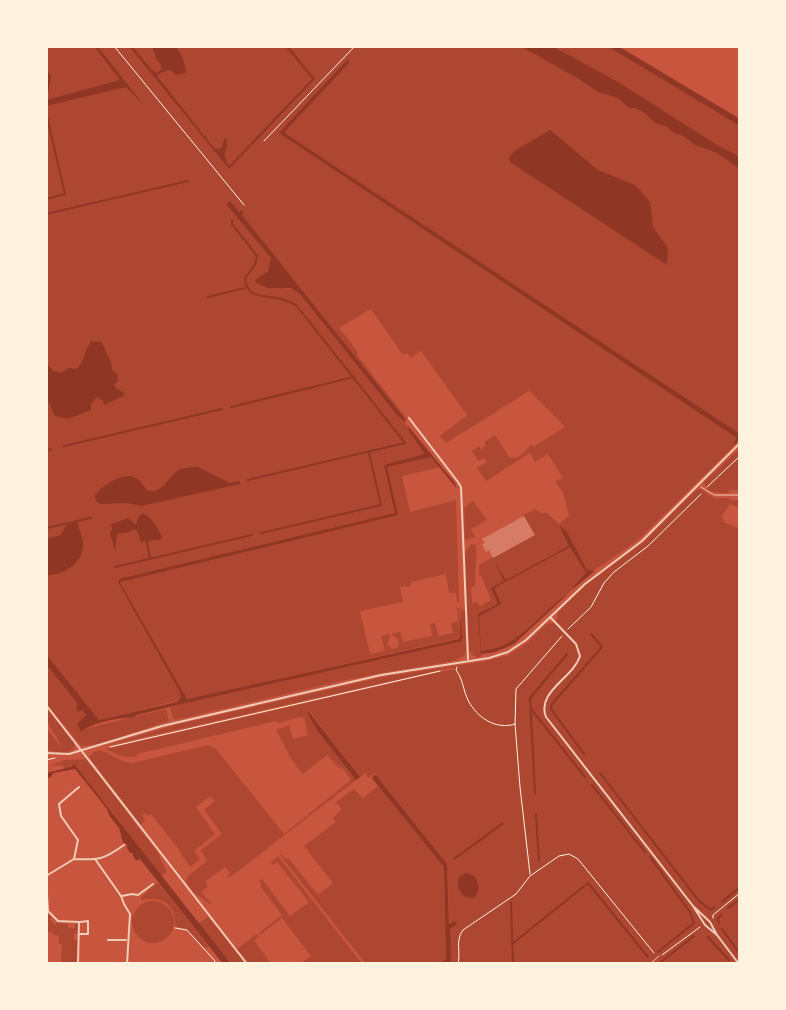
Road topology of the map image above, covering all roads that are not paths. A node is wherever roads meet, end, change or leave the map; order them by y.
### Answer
1 (409, 418) dead end
2 (740, 443) edge
3 (698, 485) junction
4 (740, 495) edge
5 (550, 616) junction
6 (468, 661) junction
7 (46, 705) edge
8 (81, 750) junction
9 (46, 753) edge
10 (79, 787) dead end
11 (124, 845) dead end
12 (74, 859) junction
13 (95, 859) junction
14 (46, 877) edge
15 (153, 884) dead end
16 (121, 896) junction
17 (693, 906) junction
18 (47, 912) edge
19 (79, 922) junction
20 (79, 934) junction
21 (717, 935) junction
22 (108, 940) dead end
23 (127, 940) junction
24 (659, 956) road end
25 (78, 964) edge
26 (127, 964) edge
27 (247, 964) edge
28 (650, 964) edge
29 (739, 964) edge

1 - 6 street
2 - 3 street
3 - 4 lane
3 - 5 street
5 - 6 street
5 - 17 street
6 - 8 street
7 - 8 street
8 - 9 street
8 - 27 street
10 - 12 street
11 - 13 street
12 - 13 street
12 - 14 street
13 - 16 street
14 - 18 street
15 - 16 street
16 - 23 street
17 - 21 street
17 - 21 street
18 - 19 street
19 - 20 street
19 - 20 street
20 - 25 street
21 - 29 street
22 - 23 street
23 - 26 street
24 - 28 lane

